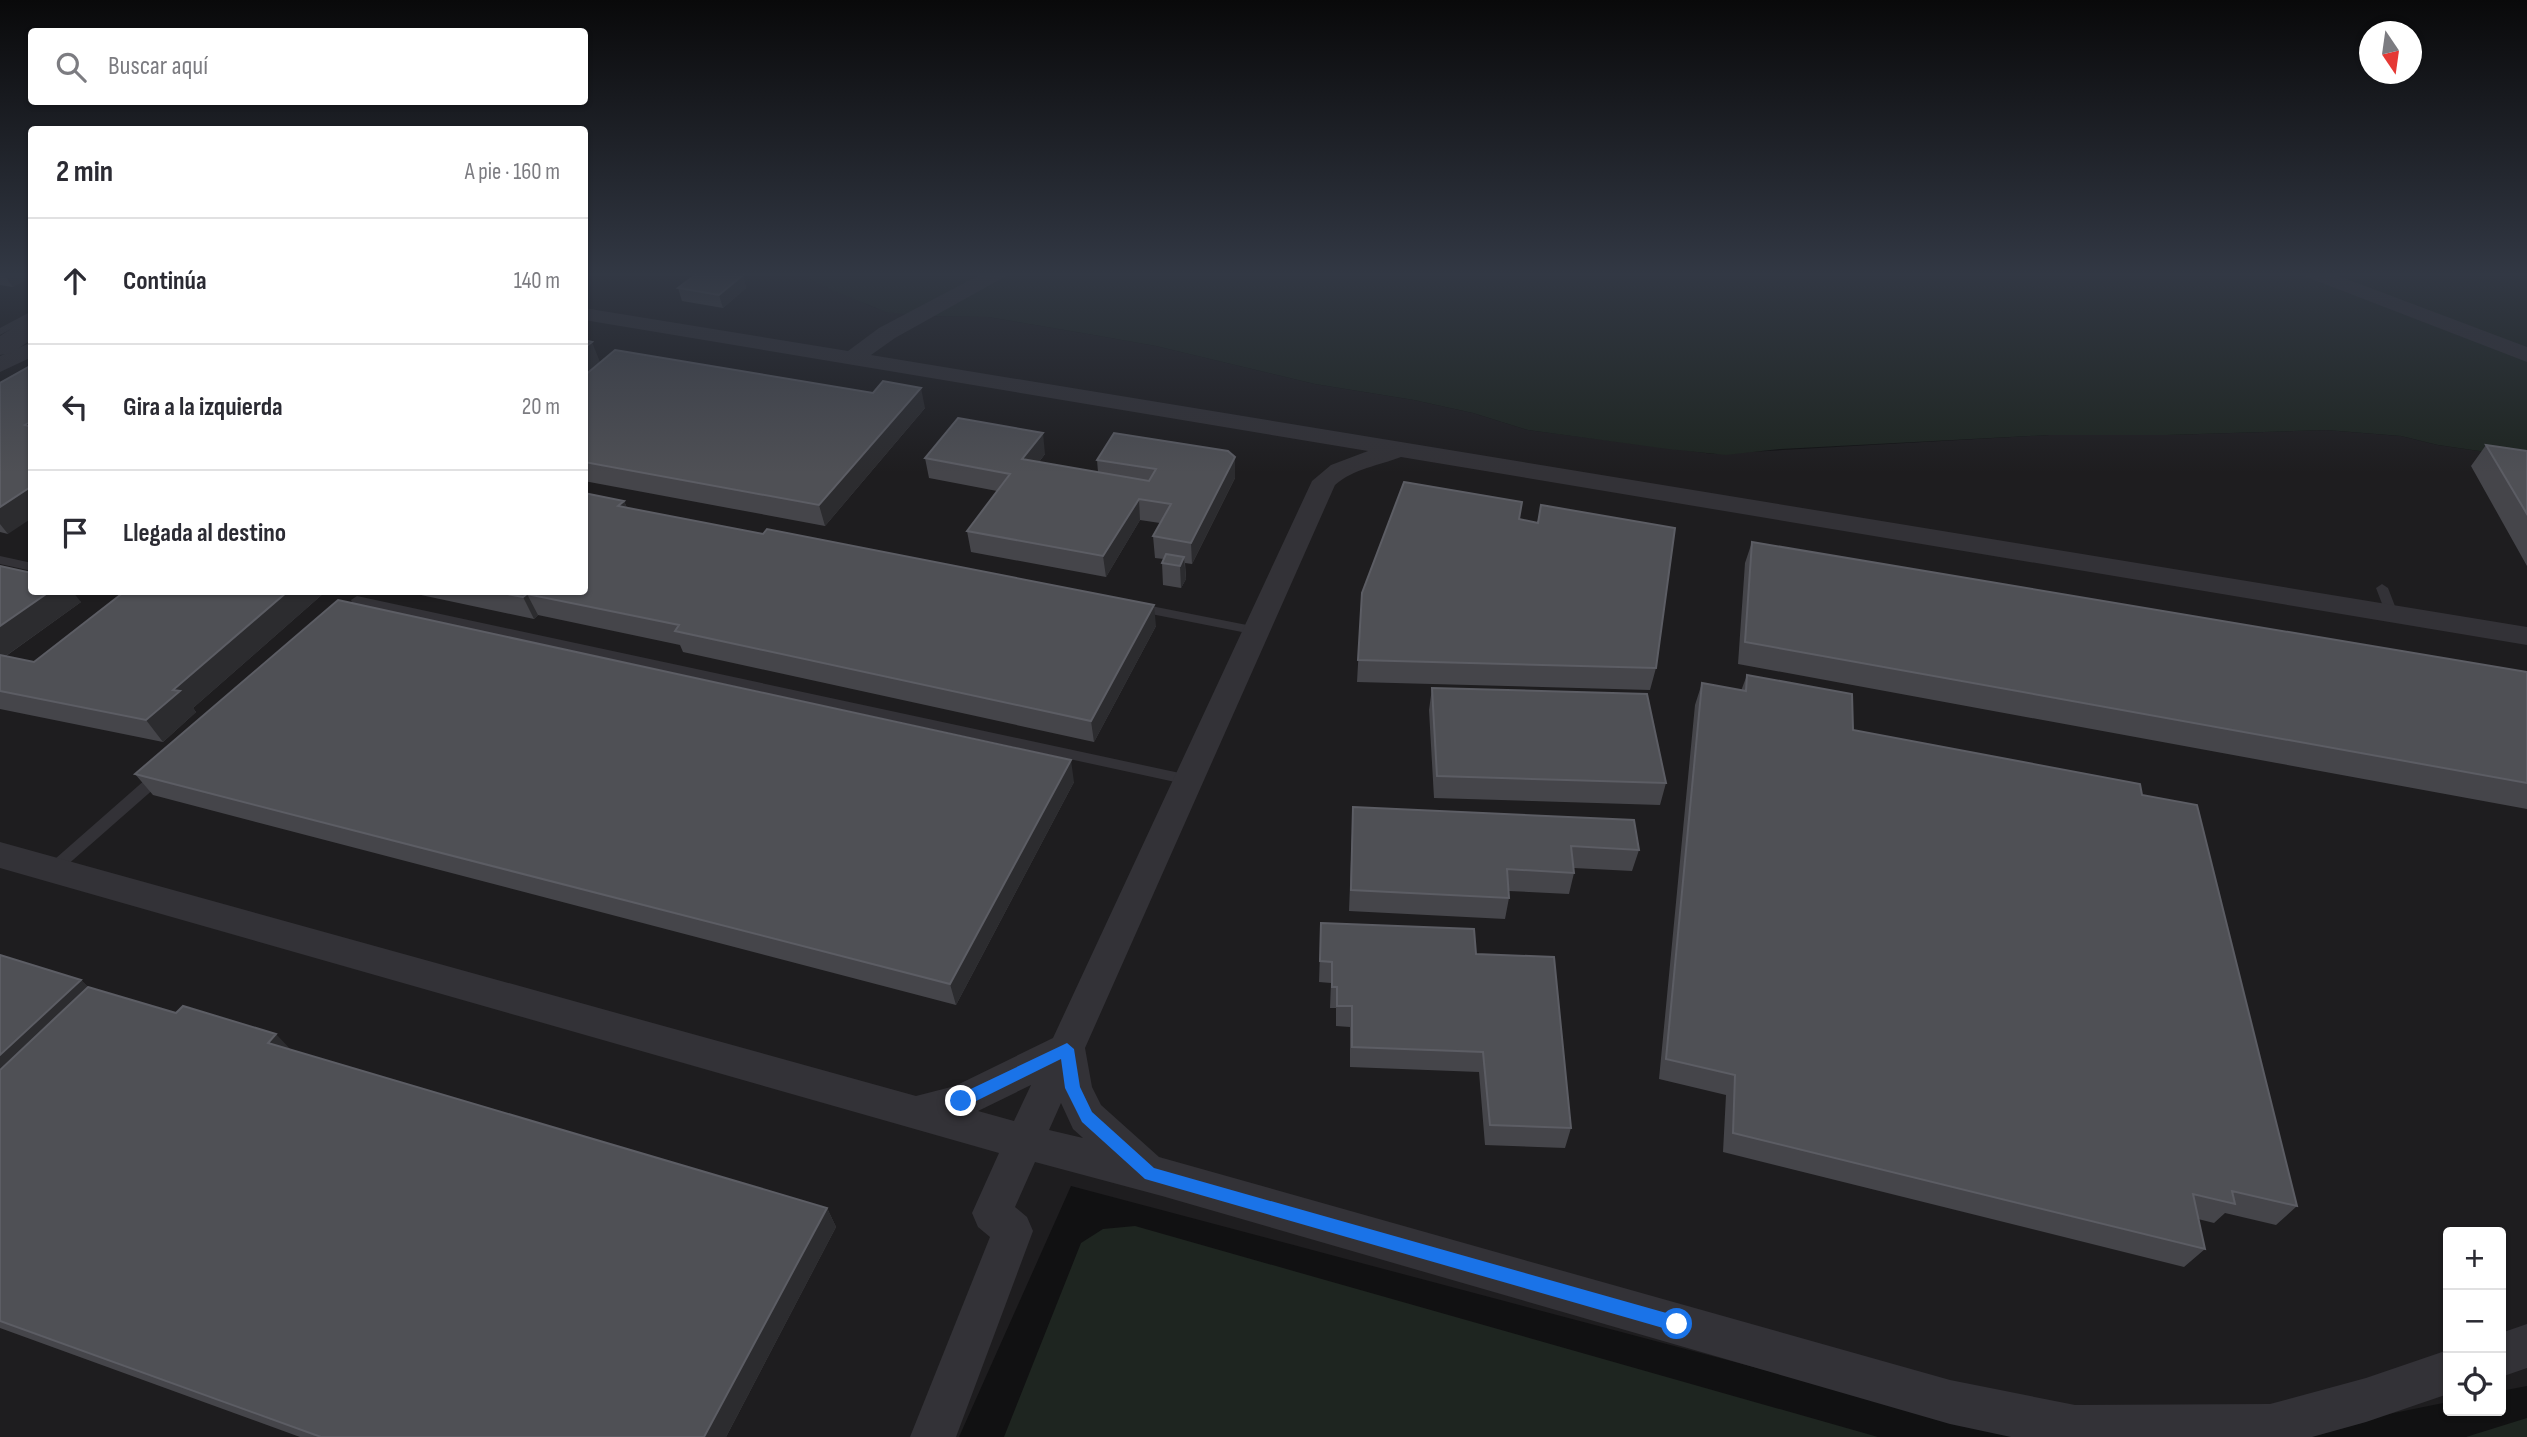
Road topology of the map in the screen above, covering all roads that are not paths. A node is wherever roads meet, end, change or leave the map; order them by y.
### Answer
1 (19, 339) edge
2 (732, 339) edge
3 (878, 339) edge
4 (2486, 339) edge
5 (0, 346) edge
6 (28, 348) edge
7 (2527, 355) edge
8 (850, 359) junction
9 (1272, 428) junction
10 (1342, 440) junction
11 (1406, 450) junction
12 (1330, 471) junction
13 (0, 560) edge
14 (28, 566) edge
15 (2382, 588) dead end
16 (357, 600) edge
17 (1118, 604) edge
18 (2392, 614) junction
19 (1257, 631) junction
20 (2527, 636) edge
21 (165, 770) edge
22 (1189, 780) junction
23 (0, 855) edge
24 (52, 870) junction
25 (1067, 1049) junction
26 (916, 1113) junction
27 (1023, 1142) junction
28 (1150, 1174) junction
29 (2527, 1346) edge
30 (2506, 1353) edge
31 (2443, 1374) edge
32 (933, 1437) edge

1 - 5 street
2 - 8 street
3 - 8 street
4 - 7 street
5 - 6 street
8 - 9 street
9 - 10 street
9 - 12 street
10 - 11 street
10 - 12 street
11 - 12 street
11 - 18 street
12 - 19 street
13 - 14 lane
15 - 18 lane
16 - 22 lane
17 - 19 lane
18 - 20 street
19 - 22 street
21 - 24 lane
22 - 25 street
23 - 24 street
24 - 26 street
25 - 26 street
25 - 27 street
25 - 28 street
26 - 27 street
27 - 28 street
27 - 32 street
28 - 31 street
29 - 30 street

